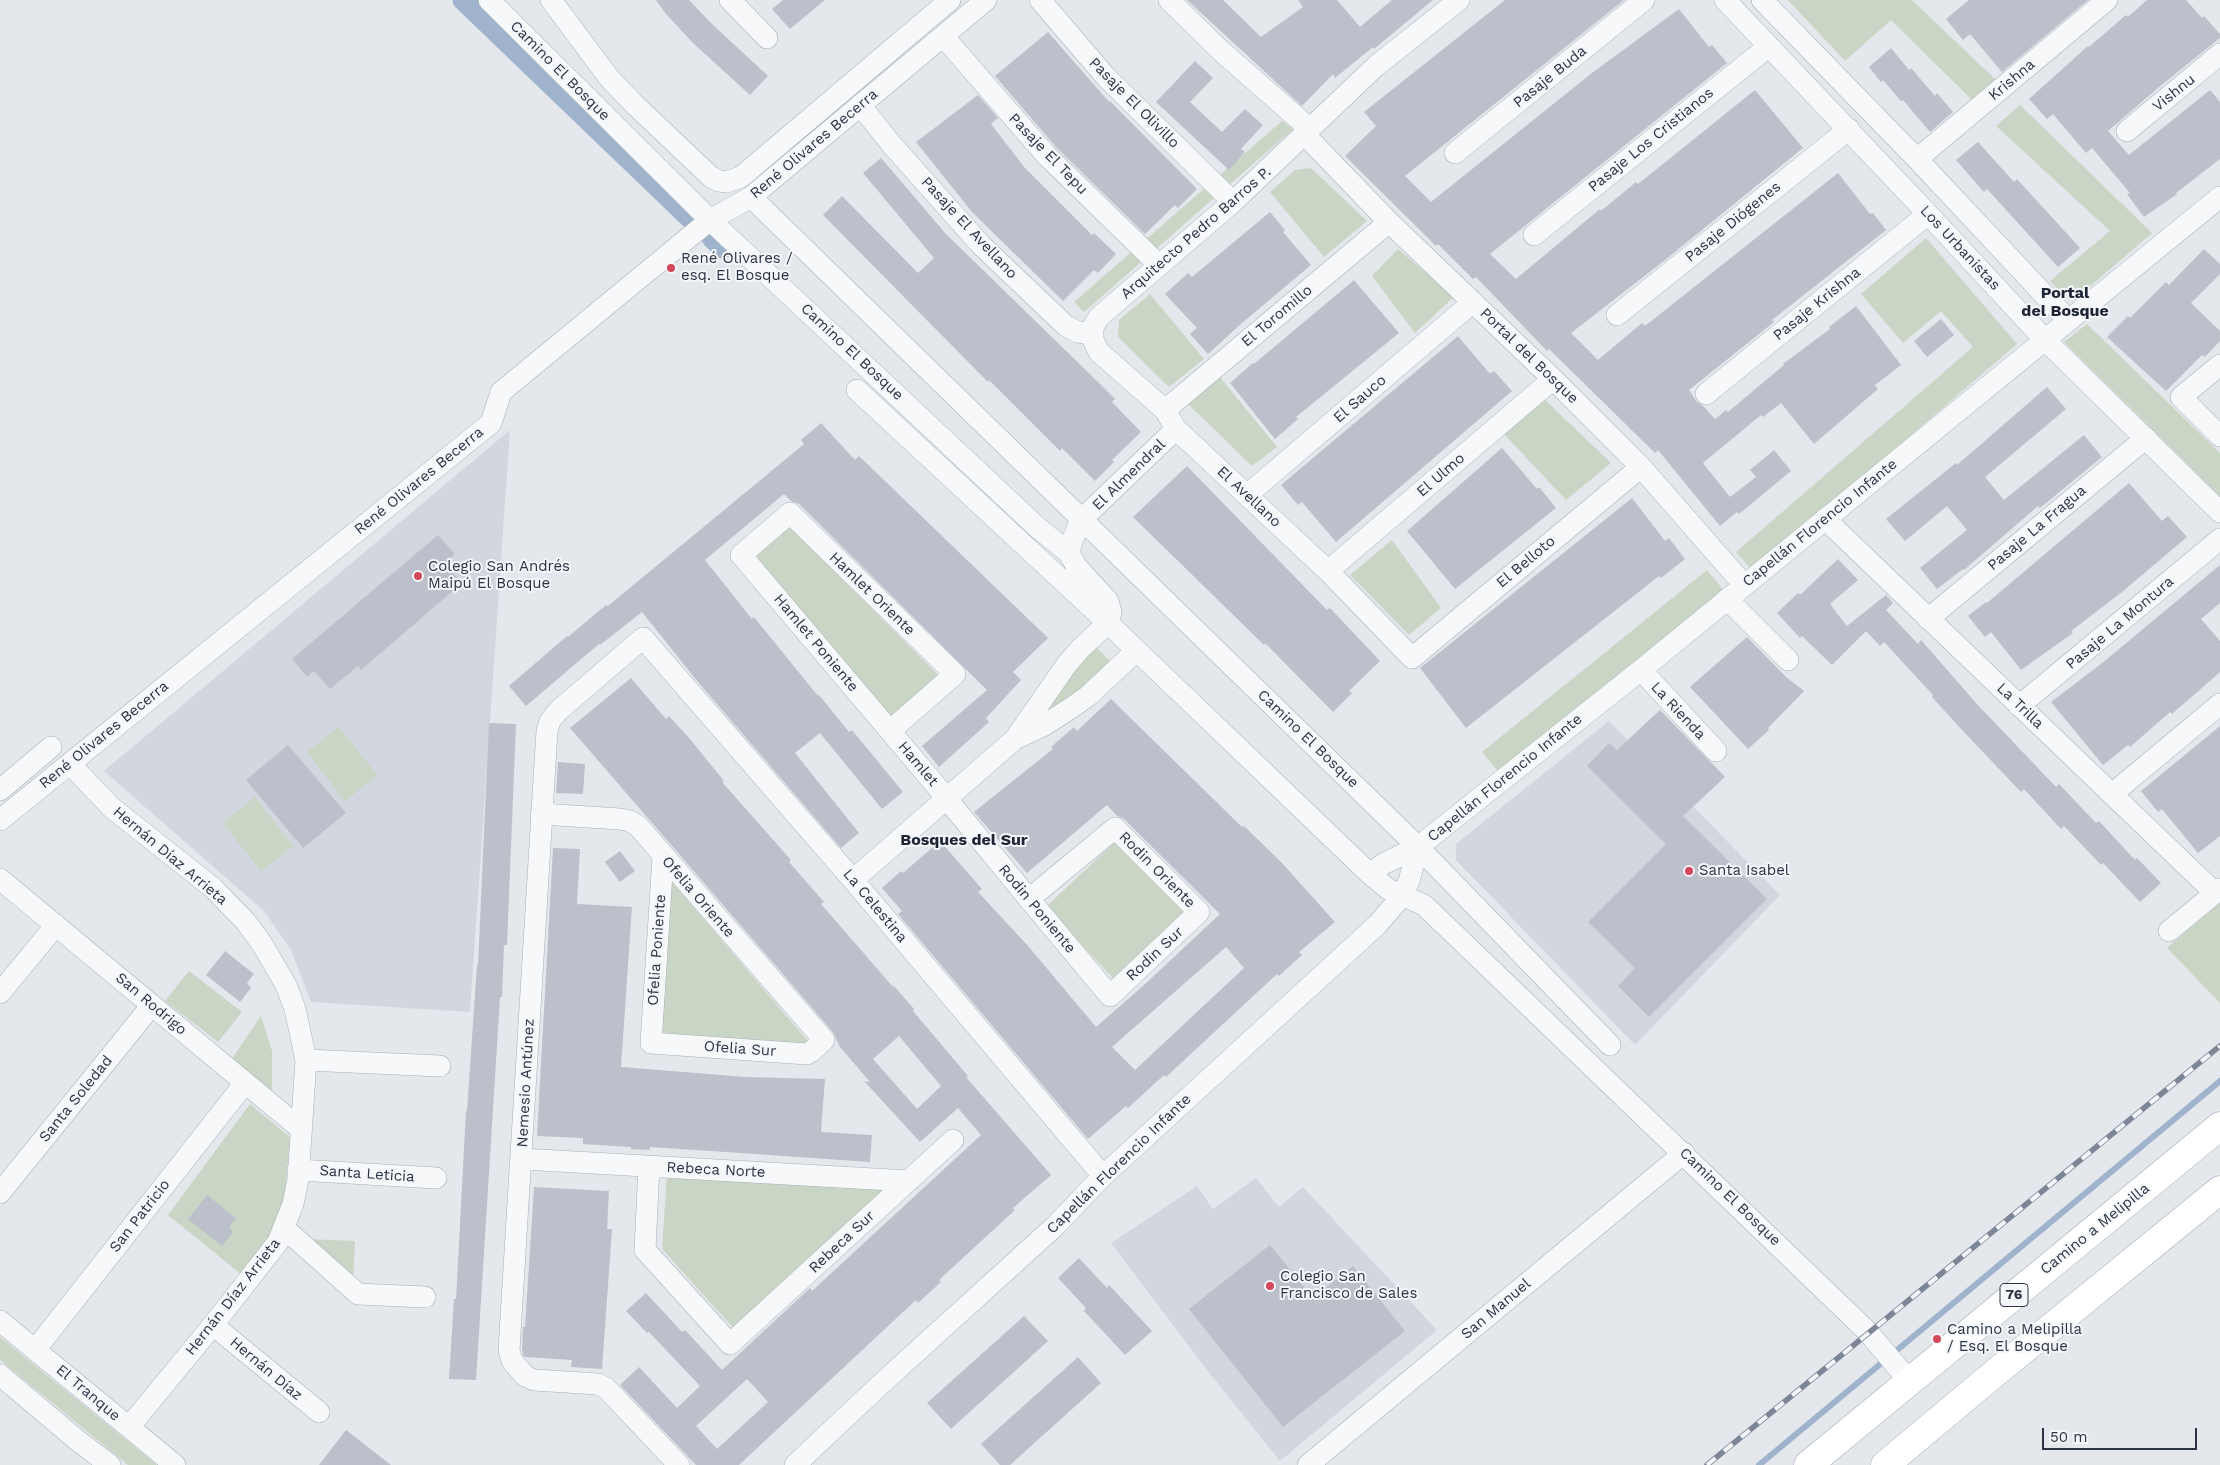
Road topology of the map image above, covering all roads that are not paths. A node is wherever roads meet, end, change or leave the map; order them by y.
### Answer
1 (489, 0) edge
2 (551, 0) edge
3 (950, 0) edge
4 (986, 0) edge
5 (1040, 0) edge
6 (1169, 0) edge
7 (1459, 0) edge
8 (1644, 0) edge
9 (1725, 0) edge
10 (1762, 0) edge
11 (2107, 0) edge
12 (741, 4) edge
13 (943, 36) junction
14 (767, 38) dead end
15 (1769, 46) junction
16 (2220, 54) edge
17 (860, 105) junction
18 (1849, 130) junction
19 (2127, 131) dead end
20 (1307, 132) junction
21 (1455, 153) dead end
22 (1917, 159) junction
23 (751, 197) junction
24 (2220, 198) edge
25 (1232, 202) junction
26 (1928, 214) junction
27 (710, 220) junction
28 (1389, 222) junction
29 (1534, 235) dead end
30 (1160, 265) junction
31 (1473, 302) junction
32 (1617, 315) dead end
33 (2068, 320) junction
34 (1092, 334) junction
35 (2044, 339) junction
36 (2220, 365) edge
37 (1553, 379) junction
38 (857, 390) dead end
39 (1706, 394) dead end
40 (1165, 410) junction
41 (1176, 429) junction
42 (2220, 436) edge
43 (2146, 438) junction
44 (1641, 466) junction
45 (1247, 495) junction
46 (2220, 512) edge
47 (1825, 519) junction
48 (1081, 520) junction
49 (2220, 539) edge
50 (1069, 553) junction
51 (741, 555) joint
52 (1328, 571) junction
53 (1744, 585) junction
54 (1727, 599) junction
55 (1928, 619) junction
56 (1108, 623) junction
57 (643, 638) joint
58 (1136, 651) junction
59 (1412, 658) joint
60 (1788, 660) dead end
61 (1641, 670) junction
62 (2220, 704) edge
63 (2020, 706) junction
64 (890, 731) junction
65 (1015, 739) junction
66 (51, 747) dead end
67 (1716, 751) dead end
68 (70, 764) junction
69 (0, 790) edge
70 (2112, 794) junction
71 (946, 798) junction
72 (542, 814) junction
73 (0, 820) edge
74 (1418, 847) junction
75 (663, 856) junction
76 (1370, 874) junction
77 (0, 879) edge
78 (853, 880) junction
79 (2218, 891) edge
80 (1402, 896) junction
81 (1029, 899) junction
82 (1200, 912) joint
83 (56, 925) junction
84 (2169, 932) dead end
85 (1531, 963) junction
86 (0, 993) edge
87 (1110, 996) joint
88 (152, 1005) junction
89 (1545, 1019) junction
90 (824, 1040) joint
91 (651, 1043) joint
92 (1610, 1045) dead end
93 (306, 1060) junction
94 (440, 1066) dead end
95 (245, 1083) junction
96 (2220, 1126) edge
97 (301, 1129) junction
98 (953, 1140) dead end
99 (1684, 1153) junction
100 (522, 1159) junction
101 (649, 1166) junction
102 (298, 1170) junction
103 (1103, 1176) junction
104 (436, 1178) dead end
105 (909, 1180) junction
106 (2220, 1190) edge
107 (0, 1193) edge
108 (284, 1228) junction
109 (425, 1297) dead end
110 (0, 1321) edge
111 (214, 1325) junction
112 (35, 1350) junction
113 (1903, 1373) junction
114 (0, 1375) edge
115 (319, 1412) dead end
116 (129, 1427) junction
117 (106, 1463) edge
118 (176, 1465) edge
119 (680, 1465) edge
120 (795, 1465) edge
121 (1308, 1465) edge
122 (1808, 1465) edge
123 (1886, 1465) edge

1 - 27 street, Camino El Bosque
2 - 3 street, René Olivares Becerra
4 - 13 street, René Olivares Becerra
5 - 25 street, Pasaje El Olivillo
6 - 20 street, Portal del Bosque
7 - 20 street, Arquitecto Pedro Barros P.
8 - 21 street, Pasaje Buda
9 - 15 street, Los Urbanistas
10 - 22 street, Los Urbanistas
11 - 22 street, Krishna
12 - 14 street
13 - 17 street, René Olivares Becerra
13 - 30 street, Pasaje El Tepu
15 - 18 street, Los Urbanistas
15 - 29 street, Pasaje Los Cristianos
16 - 19 street, Vishnu
17 - 23 street, René Olivares Becerra
17 - 34 street, Pasaje El Avellano
18 - 26 street, Los Urbanistas
18 - 32 street, Pasaje Diógenes
20 - 25 street, Arquitecto Pedro Barros P.
20 - 28 street, Portal del Bosque
22 - 33 street, Los Urbanistas
23 - 27 street, René Olivares Becerra
23 - 48 street, Camino El Bosque
24 - 33 street, Capellán Florencio Infante
25 - 30 street, Arquitecto Pedro Barros P.
26 - 35 street, Los Urbanistas
26 - 39 street, Pasaje Krishna
27 - 50 street, Camino El Bosque
27 - 68 street, René Olivares Becerra
28 - 31 street, Portal del Bosque
28 - 40 street, El Toromillo
30 - 34 street, Arquitecto Pedro Barros P.
31 - 37 street, Portal del Bosque
31 - 45 street, El Sauco
33 - 35 street, Capellán Florencio Infante
34 - 40 street, El Avellano
35 - 43 street, Los Urbanistas
35 - 47 street, Capellán Florencio Infante
36 - 42 street
37 - 44 street, Portal del Bosque
37 - 52 street, El Ulmo
38 - 56 street, Camino El Bosque
40 - 41 street, El Avellano
41 - 45 street, El Avellano
41 - 48 street, El Almendral
43 - 46 street, Los Urbanistas
43 - 55 street, Pasaje La Fragua
44 - 53 street, Portal del Bosque
44 - 59 street, El Belloto
45 - 52 street, El Avellano
47 - 53 street, Capellán Florencio Infante
47 - 55 street, La Trilla
48 - 50 street
48 - 74 street, Camino El Bosque
49 - 63 street, Pasaje La Montura
50 - 56 street, Camino El Bosque
51 - 64 street, Hamlet Poniente
51 - 64 street, Hamlet Oriente
52 - 59 street, El Avellano
53 - 54 street, Capellán Florencio Infante
54 - 60 street
54 - 61 street, Capellán Florencio Infante
55 - 63 street, La Trilla
56 - 58 street, Camino El Bosque
56 - 65 street
57 - 72 street, Nemesio Antúnez
57 - 78 street, La Celestina
58 - 65 street
58 - 76 street, Camino El Bosque
61 - 67 street, La Rienda
61 - 74 street, Capellán Florencio Infante
62 - 70 street
63 - 70 street, La Trilla
64 - 71 street, Hamlet
65 - 71 street
66 - 69 street, René Olivares Becerra
68 - 73 street, René Olivares Becerra
68 - 93 street, Hernán Díaz Arrieta
70 - 79 street, La Trilla
71 - 78 street
71 - 81 street, Rodin Poniente
72 - 75 street, Ofelia Oriente
72 - 100 street, Nemesio Antúnez
74 - 76 street, Capellán Florencio Infante
74 - 80 street, Capellán Florencio Infante
74 - 85 street, Camino El Bosque
75 - 90 street, Ofelia Oriente
75 - 91 street, Ofelia Poniente
76 - 80 street, Camino El Bosque
77 - 83 street, San Rodrigo
78 - 103 street, La Celestina
79 - 84 street
80 - 89 street, Camino El Bosque
80 - 103 street, Capellán Florencio Infante
81 - 82 street, Rodin Oriente
81 - 87 street, Rodin Poniente
82 - 87 street, Rodin Sur
83 - 86 street
83 - 88 street, San Rodrigo
85 - 89 street
85 - 92 street, Camino El Bosque
88 - 95 street, San Rodrigo
88 - 107 street, Santa Soledad
89 - 99 street, Camino El Bosque
90 - 91 street, Ofelia Sur
93 - 94 street
93 - 97 street, Hernán Díaz Arrieta
95 - 97 street, San Rodrigo
95 - 112 street, San Patricio
96 - 113 main road, Camino a Melipilla / 76
97 - 102 street, Hernán Díaz Arrieta
98 - 105 street, Rebeca Sur
99 - 113 street, Camino El Bosque
99 - 121 street, San Manuel
100 - 101 street, Rebeca Norte
100 - 119 street, Nemesio Antúnez
101 - 105 street, Rebeca Norte
101 - 105 street, Rebeca Sur
102 - 104 street, Santa Leticia
102 - 108 street, Hernán Díaz Arrieta
103 - 120 street, Capellán Florencio Infante
106 - 123 main road
108 - 109 street
108 - 111 street, Hernán Díaz Arrieta
110 - 112 street, El Tranque
111 - 115 street, Hernán Díaz
111 - 116 street, Hernán Díaz Arrieta
112 - 116 street, El Tranque
113 - 122 main road, Camino a Melipilla / 76
114 - 117 street
116 - 118 street, El Tranque

